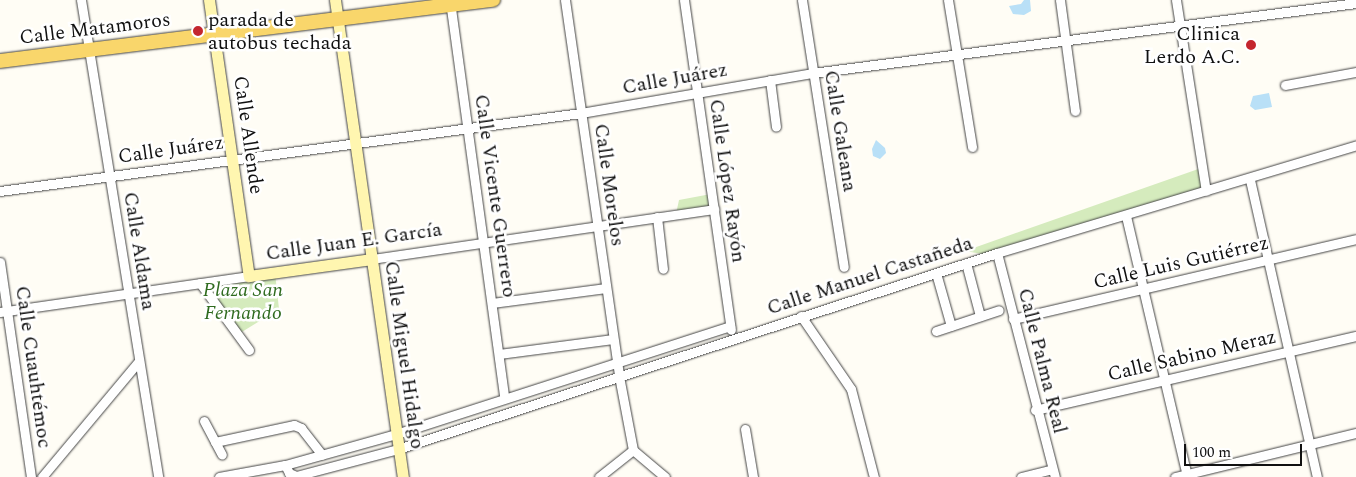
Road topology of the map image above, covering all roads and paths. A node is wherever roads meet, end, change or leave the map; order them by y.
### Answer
1 (81, 0) edge
2 (209, 0) edge
3 (335, 0) edge
4 (493, 0) edge
5 (565, 0) edge
6 (684, 0) edge
7 (802, 0) edge
8 (948, 0) edge
9 (1060, 0) edge
10 (1176, 0) edge
11 (1356, 2) edge
12 (450, 3) edge
13 (338, 19) junction
14 (1180, 26) junction
15 (214, 35) junction
16 (1066, 39) junction
17 (89, 50) junction
18 (957, 54) junction
19 (0, 61) edge
20 (1356, 72) edge
21 (812, 73) junction
22 (770, 80) junction
23 (1285, 85) dead end
24 (697, 93) junction
25 (1075, 112) dead end
26 (581, 113) junction
27 (776, 127) dead end
28 (468, 128) junction
29 (356, 143) junction
30 (1356, 145) edge
31 (972, 147) dead end
32 (232, 160) junction
33 (109, 176) junction
34 (1250, 180) junction
35 (0, 191) edge
36 (1206, 191) junction
37 (714, 209) junction
38 (1126, 216) junction
39 (656, 217) junction
40 (597, 226) junction
41 (1356, 239) edge
42 (484, 242) junction
43 (997, 253) junction
44 (372, 259) junction
45 (1268, 261) junction
46 (0, 262) edge
47 (966, 263) junction
48 (844, 267) dead end
49 (663, 269) dead end
50 (936, 273) junction
51 (249, 276) junction
52 (200, 284) junction
53 (606, 288) junction
54 (1143, 289) junction
55 (128, 294) junction
56 (492, 303) junction
57 (999, 310) dead end
58 (4, 312) edge
59 (801, 316) junction
60 (980, 316) junction
61 (1013, 319) junction
62 (730, 326) junction
63 (951, 326) junction
64 (936, 332) dead end
65 (1356, 336) edge
66 (732, 338) junction
67 (613, 339) junction
68 (249, 350) dead end
69 (1289, 352) junction
70 (499, 354) junction
71 (139, 360) junction
72 (617, 362) junction
73 (619, 376) junction
74 (1164, 381) junction
75 (504, 397) junction
76 (1035, 410) junction
77 (204, 421) dead end
78 (745, 429) dead end
79 (1356, 433) edge
80 (396, 434) junction
81 (215, 442) junction
82 (1309, 444) junction
83 (398, 449) junction
84 (633, 450) junction
85 (222, 455) dead end
86 (322, 455) junction
87 (285, 465) junction
88 (328, 468) junction
89 (1054, 473) edge
90 (663, 476) edge
91 (1186, 476) edge
92 (32, 477) edge
93 (42, 477) edge
94 (158, 477) edge
95 (219, 477) edge
96 (331, 477) edge
97 (404, 477) edge
98 (599, 477) edge
99 (753, 477) edge
100 (874, 477) edge
101 (1021, 477) edge
102 (1175, 477) edge
103 (1317, 477) edge

1 - 17 street, Calle Aldama
2 - 15 main road, Calle Allende
3 - 13 main road, Calle Miguel Hidalgo
4 - 12 main road, Calle Matamoros
5 - 26 street, Calle Morelos
6 - 24 street, Calle López Rayón
7 - 21 street, Calle Galeana
8 - 18 street
9 - 16 street
10 - 14 street
11 - 14 street, Calle Juárez
12 - 13 main road, Calle Matamoros
12 - 28 street, Calle Vicente Guerrero
13 - 15 main road, Calle Matamoros
13 - 29 main road, Calle Miguel Hidalgo
14 - 16 street, Calle Juárez
14 - 36 street
15 - 17 main road, Calle Matamoros
15 - 32 main road, Calle Allende
16 - 18 street, Calle Juárez
16 - 25 street
17 - 19 main road, Calle Matamoros
17 - 33 street, Calle Aldama
18 - 21 street, Calle Juárez
18 - 31 street
20 - 23 street
21 - 22 street, Calle Juárez
21 - 48 street, Calle Galeana
22 - 24 street, Calle Juárez
22 - 27 street
24 - 26 street, Calle Juárez
24 - 37 street, Calle López Rayón
26 - 28 street, Calle Juárez
26 - 40 street, Calle Morelos
28 - 29 street, Calle Juárez
28 - 42 street, Calle Vicente Guerrero
29 - 32 street, Calle Juárez
29 - 44 main road, Calle Miguel Hidalgo
30 - 34 street, Calle Manuel Castañeda
32 - 33 street, Calle Juárez
32 - 51 main road, Calle Allende
33 - 35 street, Calle Juárez
33 - 55 street, Calle Aldama
34 - 36 street, Calle Manuel Castañeda
34 - 45 street
36 - 38 street, Calle Manuel Castañeda
37 - 39 street, Calle Juan E. García
37 - 62 street, Calle López Rayón
38 - 43 street, Calle Manuel Castañeda
38 - 54 street
39 - 40 street, Calle Juan E. García
39 - 49 street
40 - 42 street, Calle Juan E. García
40 - 53 street, Calle Morelos
41 - 45 street, Calle Luis Gutiérrez
42 - 44 street, Calle Juan E. García
42 - 56 street, Calle Vicente Guerrero
43 - 47 street, Calle Manuel Castañeda
43 - 61 street, Calle Palma Real
44 - 51 main road, Calle Juan E. García
44 - 80 main road, Calle Miguel Hidalgo
45 - 54 street, Calle Luis Gutiérrez
45 - 69 street
46 - 58 street, Calle Cuauhtémoc
47 - 50 street, Calle Manuel Castañeda
47 - 60 street
50 - 59 street, Calle Manuel Castañeda
50 - 63 street
51 - 52 street, Calle Juan E. García
52 - 55 street, Calle Juan E. García
52 - 68 street
53 - 56 street
53 - 67 street, Calle Morelos
54 - 61 street, Calle Luis Gutiérrez
54 - 74 street
55 - 58 street, Calle Juan E. García
55 - 71 street, Calle Aldama
56 - 70 street, Calle Vicente Guerrero
57 - 60 street
58 - 92 street, Calle Cuauhtémoc
59 - 66 street, Calle Manuel Castañeda
59 - 100 street
60 - 63 street
61 - 76 street, Calle Palma Real
62 - 66 street, Calle López Rayón
62 - 72 street
63 - 64 street
65 - 69 street, Calle Sabino Meraz
66 - 73 street, Calle Manuel Castañeda
67 - 70 street
67 - 72 street, Calle Morelos
69 - 74 street, Calle Sabino Meraz
69 - 82 street
70 - 75 street, Calle Vicente Guerrero
71 - 93 street
71 - 94 street, Calle Aldama
72 - 73 street, Calle Morelos
72 - 75 street
73 - 83 street, Calle Manuel Castañeda
73 - 84 street
74 - 76 street, Calle Sabino Meraz
74 - 91 street
75 - 80 street
76 - 89 street, Calle Palma Real
77 - 81 street
78 - 99 street
79 - 82 street
80 - 83 main road, Calle Miguel Hidalgo
80 - 86 street
81 - 85 street
81 - 86 street
82 - 91 street
82 - 103 street
83 - 88 street, Calle Manuel Castañeda
83 - 97 main road, Calle Miguel Hidalgo
84 - 90 street
84 - 98 street
86 - 87 street
87 - 88 street, Calle Manuel Castañeda
87 - 95 street
88 - 96 street
89 - 101 street
91 - 102 street

